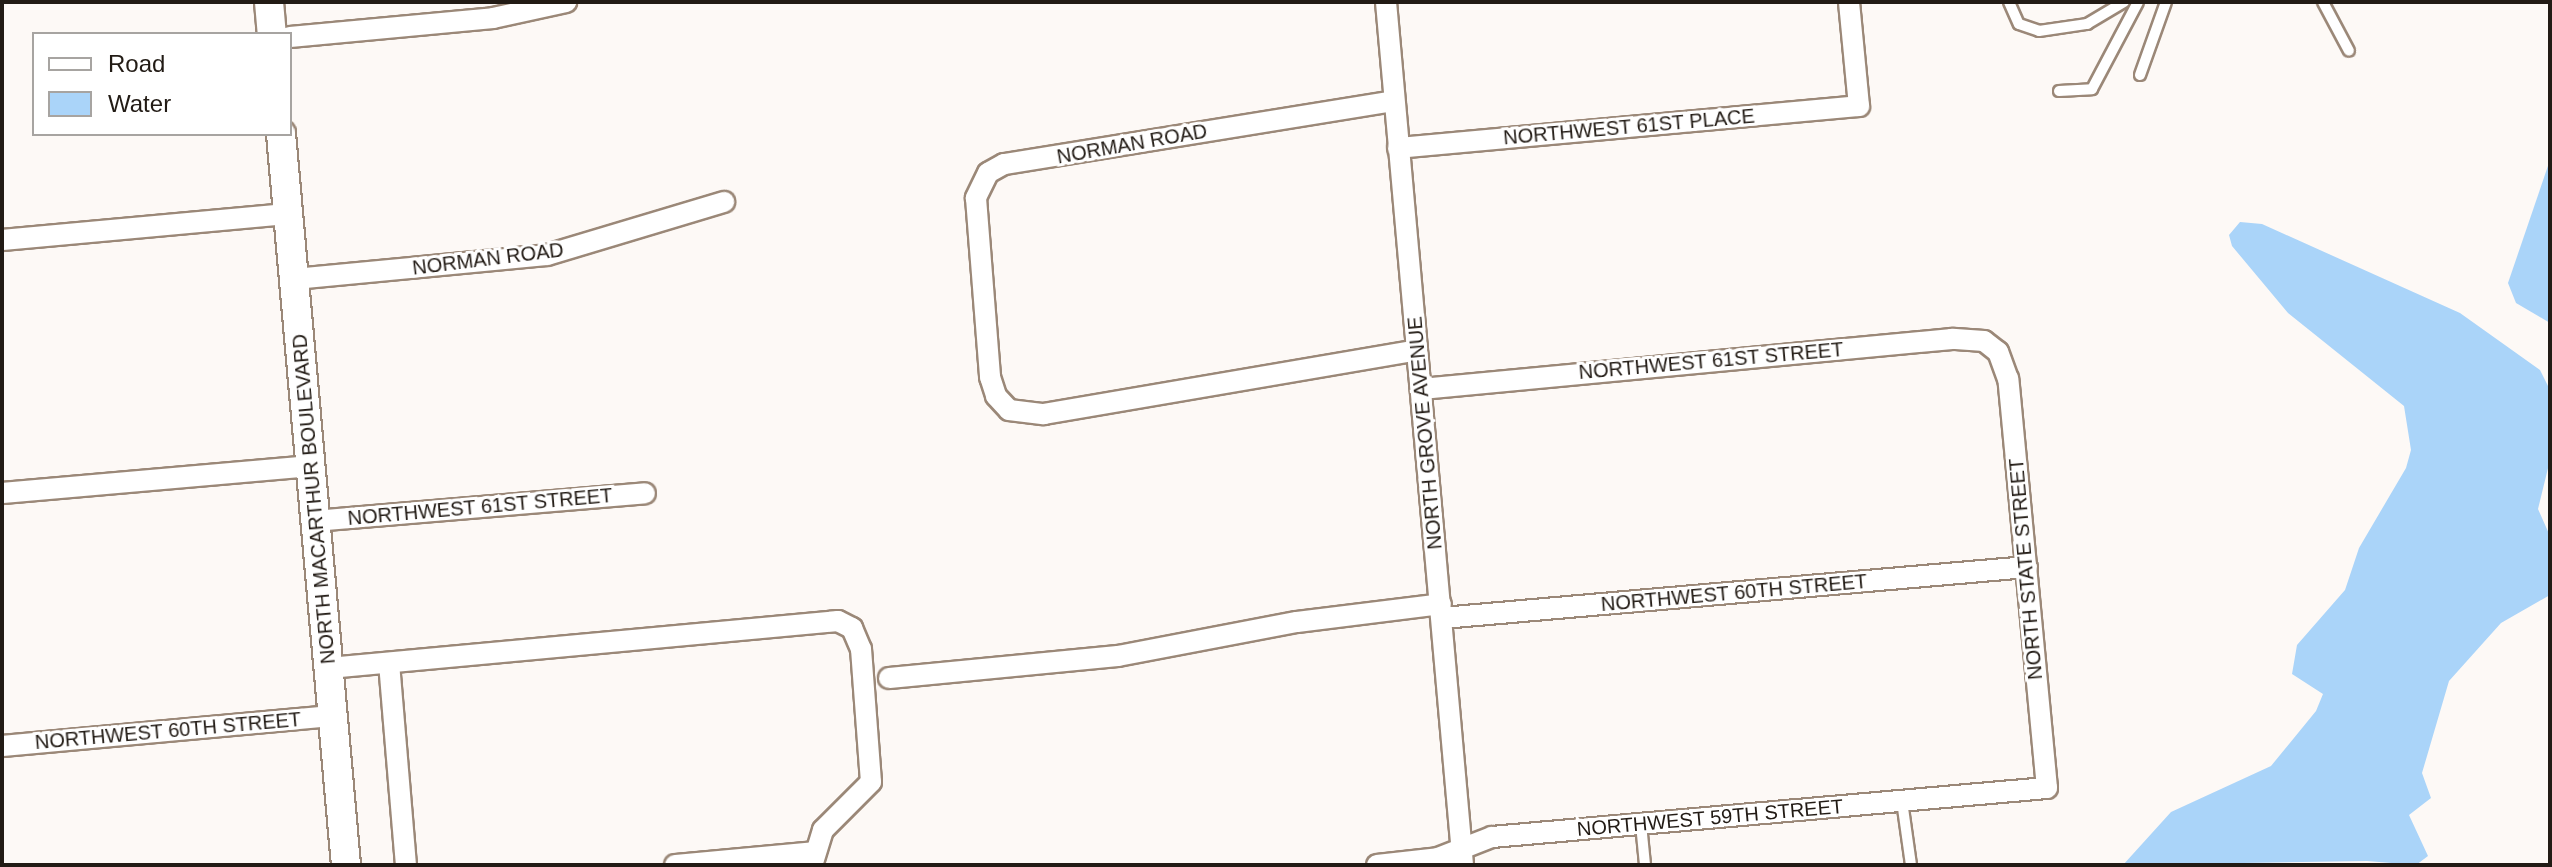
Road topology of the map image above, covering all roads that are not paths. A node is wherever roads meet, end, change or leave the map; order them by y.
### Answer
1 (269, 2) edge
2 (566, 2) edge
3 (1386, 2) edge
4 (1849, 2) edge
5 (2009, 2) edge
6 (2124, 2) edge
7 (2138, 2) edge
8 (2166, 2) edge
9 (2323, 2) edge
10 (272, 32) edge
11 (292, 37) edge
12 (2349, 51) dead end
13 (2140, 75) dead end
14 (2059, 91) dead end
15 (1394, 101) junction
16 (281, 136) edge
17 (1398, 148) junction
18 (724, 202) dead end
19 (288, 214) junction
20 (2, 240) edge
21 (294, 279) junction
22 (1417, 350) junction
23 (1998, 352) joint
24 (1421, 389) junction
25 (310, 466) junction
26 (2, 493) edge
27 (645, 493) dead end
28 (315, 521) junction
29 (2027, 567) junction
30 (1441, 611) junction
31 (389, 663) junction
32 (329, 668) junction
33 (889, 678) dead end
34 (333, 716) junction
35 (2, 746) edge
36 (2047, 788) joint
37 (1902, 801) junction
38 (1641, 824) junction
39 (1462, 857) edge
40 (813, 858) edge
41 (346, 865) edge
42 (406, 865) edge
43 (675, 865) edge
44 (1377, 865) edge
45 (1645, 865) edge
46 (1911, 865) edge

1 - 10 main road
2 - 11 street
3 - 15 street, NORTH GROVE AVENUE
4 - 17 street, NORTHWEST 61ST PLACE
5 - 6 lane
7 - 14 lane
8 - 13 lane
9 - 12 lane
15 - 17 street, NORTH GROVE AVENUE
15 - 22 street, NORMAN ROAD
16 - 19 main road, NORTH MACARTHUR BOULEVARD
17 - 22 street, NORTH GROVE AVENUE
18 - 21 street, NORMAN ROAD
19 - 20 street
19 - 21 main road, NORTH MACARTHUR BOULEVARD
21 - 25 main road, NORTH MACARTHUR BOULEVARD
22 - 24 street, NORTH GROVE AVENUE
23 - 24 street, NORTHWEST 61ST STREET
23 - 29 street, NORTH STATE STREET
24 - 30 street, NORTH GROVE AVENUE
25 - 26 street
25 - 28 main road, NORTH MACARTHUR BOULEVARD
27 - 28 street, NORTHWEST 61ST STREET
28 - 32 main road, NORTH MACARTHUR BOULEVARD
29 - 30 street, NORTHWEST 60TH STREET
29 - 36 street, NORTH STATE STREET
30 - 33 street, NORTHWEST 60TH STREET
30 - 39 street, NORTH GROVE AVENUE
31 - 32 street
31 - 40 street
31 - 42 street
32 - 34 main road, NORTH MACARTHUR BOULEVARD
34 - 35 street, NORTHWEST 60TH STREET
34 - 41 main road, NORTH MACARTHUR BOULEVARD
36 - 37 street, NORTHWEST 59TH STREET
37 - 38 street, NORTHWEST 59TH STREET
37 - 46 lane
38 - 39 street, NORTHWEST 59TH STREET
38 - 45 lane
39 - 44 street, NORTHWEST 59TH STREET
40 - 43 street

